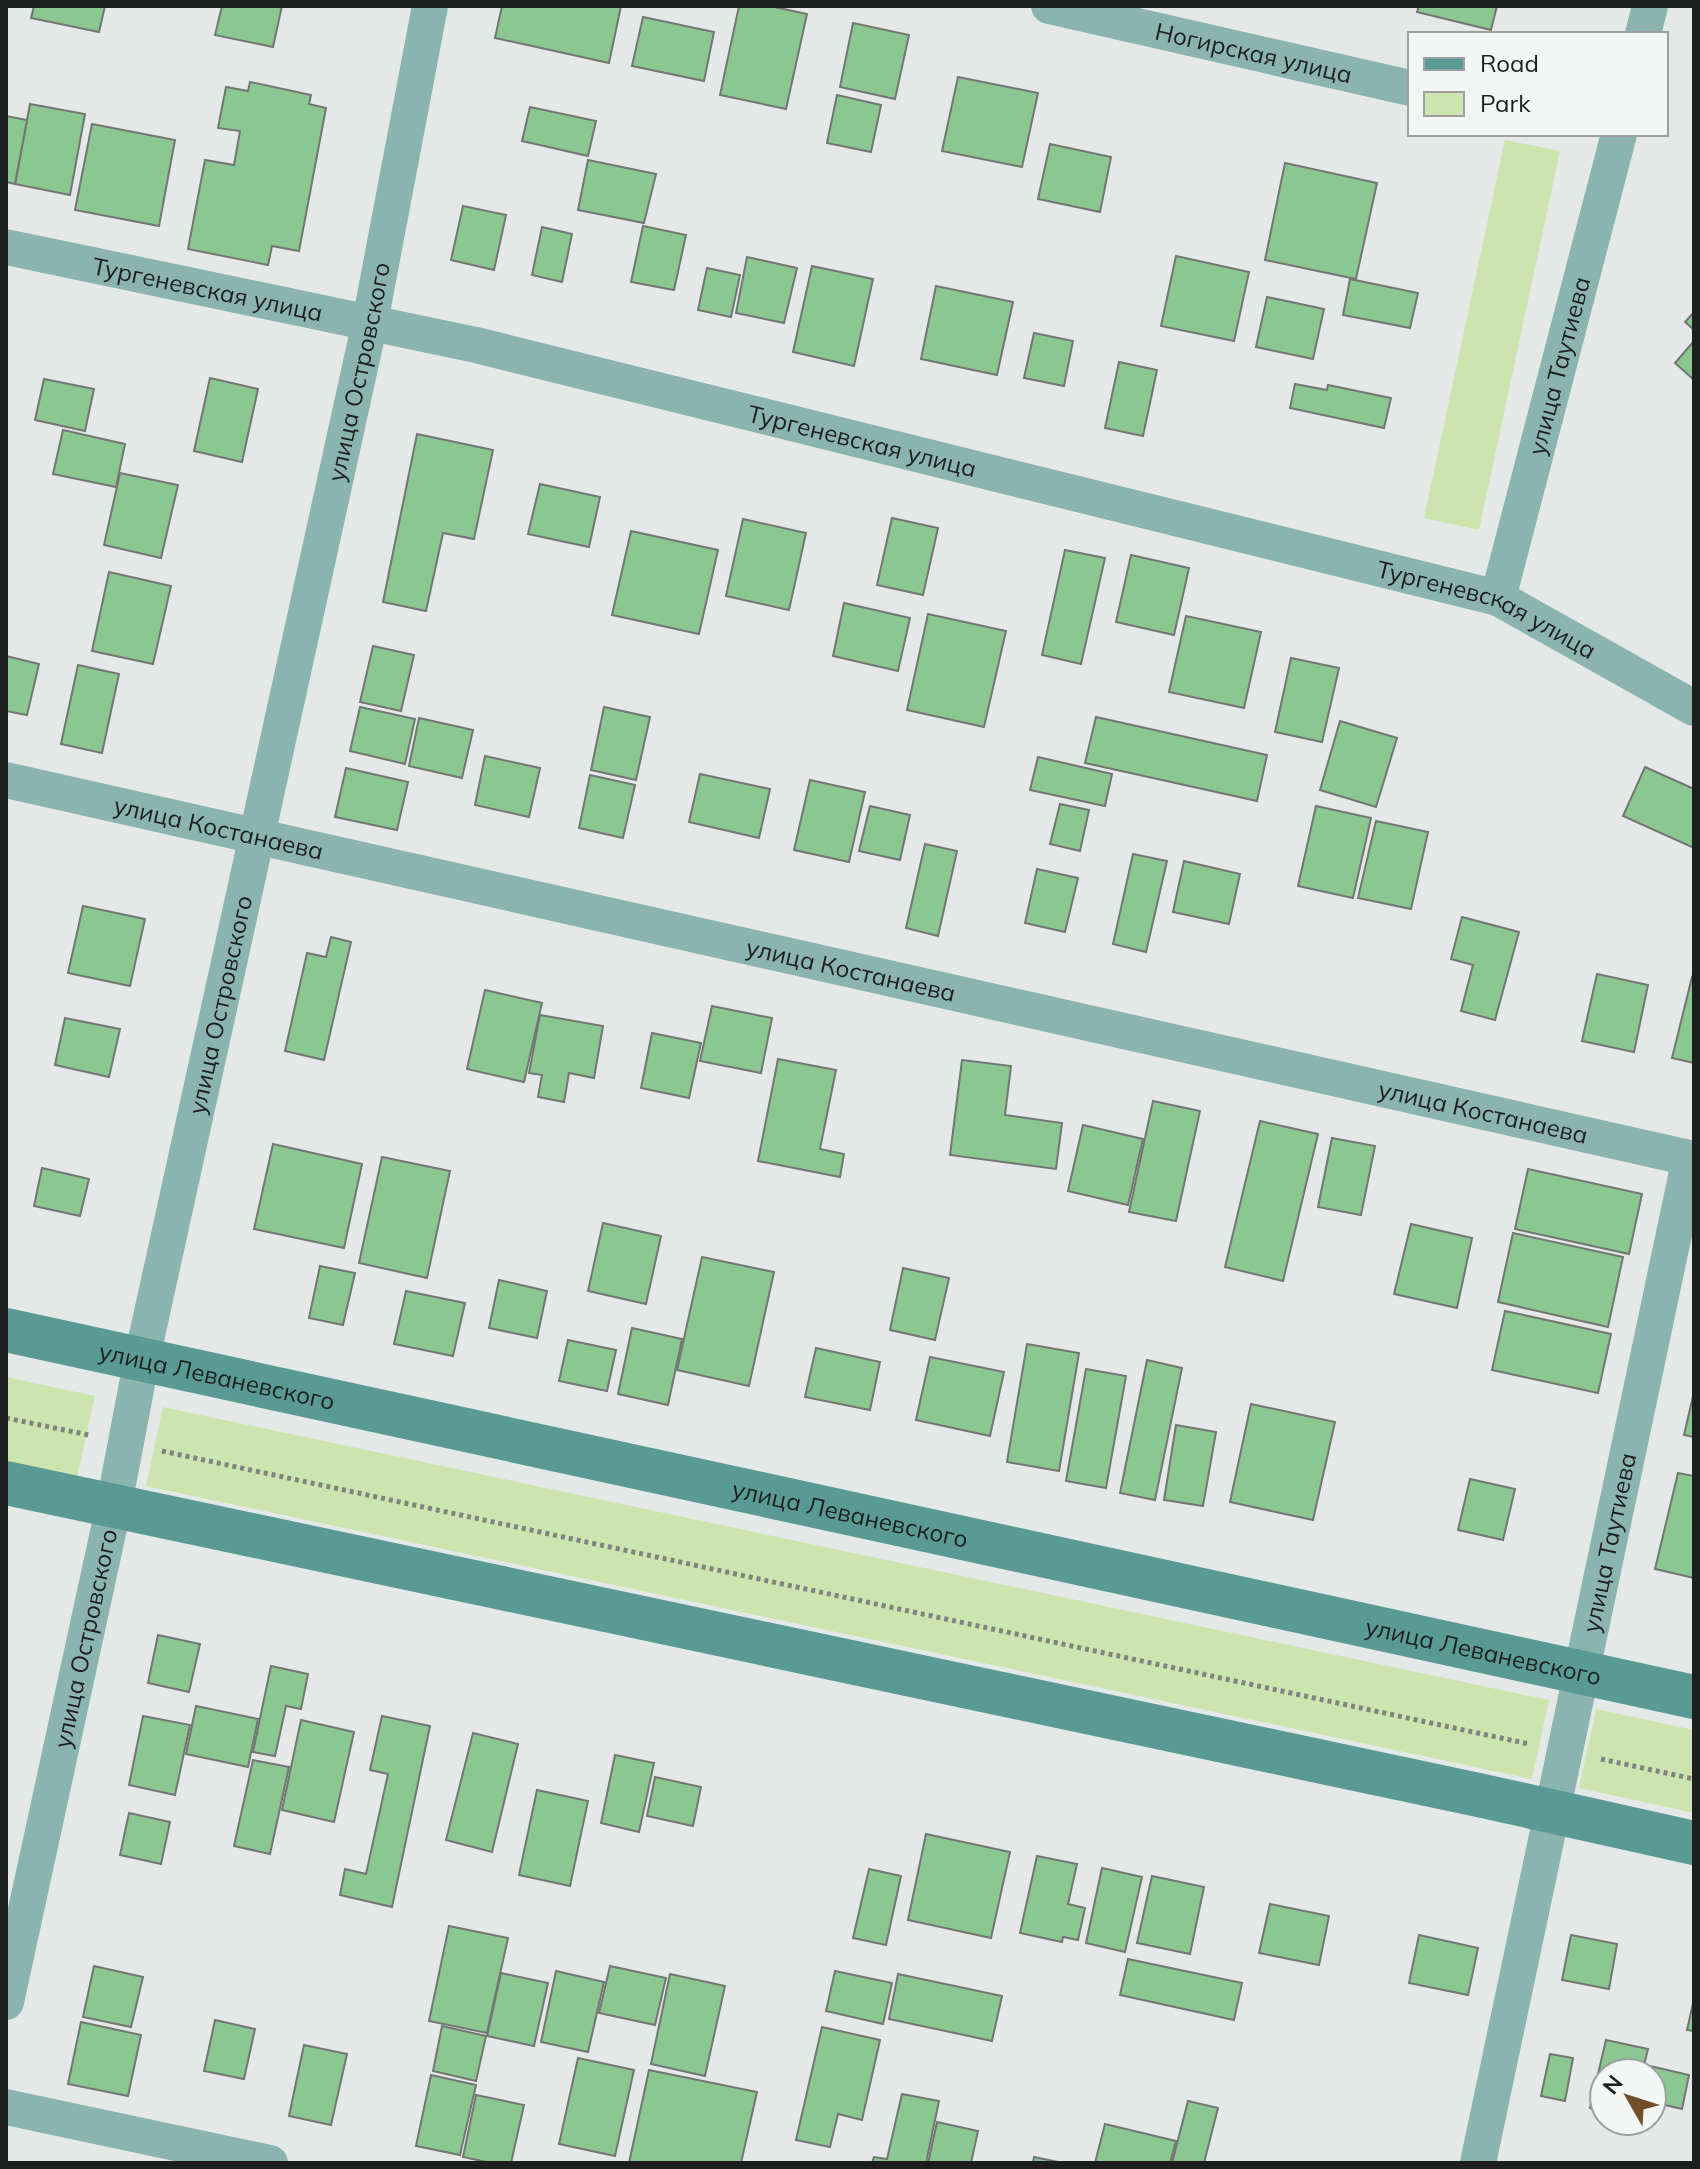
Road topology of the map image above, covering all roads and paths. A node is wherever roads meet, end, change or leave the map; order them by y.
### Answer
1 (430, 6) edge
2 (1049, 6) edge
3 (1650, 6) edge
4 (1644, 32) edge
5 (1408, 88) edge
6 (1617, 136) edge
7 (6, 247) edge
8 (370, 322) junction
9 (1498, 598) junction
10 (1694, 708) edge
11 (6, 780) edge
12 (257, 835) junction
13 (1692, 1159) edge
14 (6, 1330) edge
15 (142, 1358) junction
16 (6, 1418) edge
17 (126, 1443) junction
18 (6, 1483) edge
19 (114, 1505) junction
20 (1581, 1673) junction
21 (1694, 1697) edge
22 (1565, 1752) junction
23 (1694, 1779) edge
24 (1554, 1812) junction
25 (1694, 1843) edge
26 (6, 2002) edge
27 (6, 2107) edge
28 (270, 2163) edge
29 (1478, 2163) edge

1 - 8 street, улица Островского
2 - 5 street, Ногирская улица
3 - 4 street
6 - 9 street, улица Таутиева
7 - 8 street, Тургеневская улица
8 - 9 street, Тургеневская улица
8 - 12 street, улица Островского
9 - 10 street, Тургеневская улица
11 - 12 street, улица Костанаева
12 - 13 street, улица Костанаева
12 - 15 street, улица Островского
13 - 20 street, улица Таутиева
14 - 15 street, улица Леваневского
15 - 17 street, улица Островского
15 - 20 street, улица Леваневского
16 - 17 path
17 - 19 street, улица Островского
17 - 22 path
18 - 19 street
19 - 24 street
19 - 26 street, улица Островского
20 - 21 street, улица Леваневского
20 - 22 street, улица Таутиева
22 - 23 path
22 - 24 street, улица Таутиева
24 - 25 street
24 - 29 street, улица Таутиева
27 - 28 street

